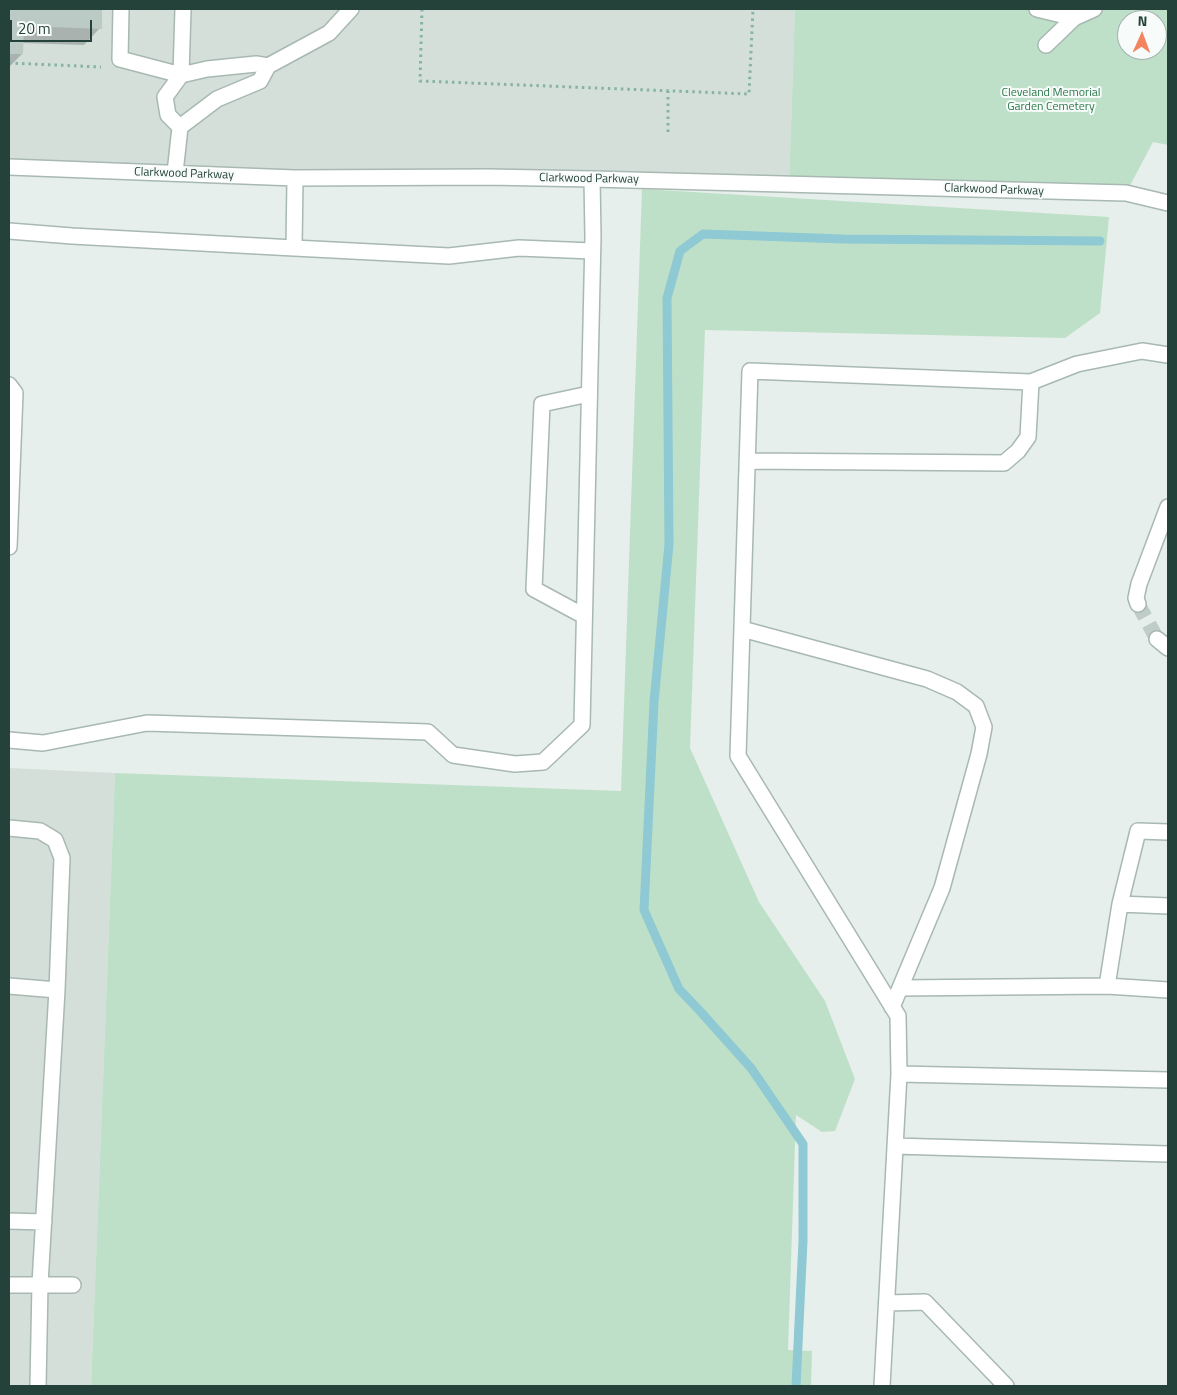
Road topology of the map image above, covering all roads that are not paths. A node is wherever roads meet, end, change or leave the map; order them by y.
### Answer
1 (121, 9) edge
2 (183, 9) edge
3 (351, 9) edge
4 (1037, 9) edge
5 (1094, 9) edge
6 (1074, 18) junction
7 (1046, 45) dead end
8 (268, 66) junction
9 (181, 75) junction
10 (180, 128) junction
11 (9, 167) edge
12 (175, 173) junction
13 (294, 178) junction
14 (592, 179) junction
15 (1168, 203) edge
16 (9, 231) edge
17 (294, 248) junction
18 (592, 250) junction
19 (1168, 355) edge
20 (1031, 382) junction
21 (9, 385) edge
22 (589, 394) junction
23 (748, 461) junction
24 (1168, 507) edge
25 (9, 547) edge
26 (1138, 604) tunnel mouth
27 (584, 616) junction
28 (742, 629) junction
29 (9, 740) edge
30 (9, 828) edge
31 (1168, 832) edge
32 (1120, 904) junction
33 (1168, 906) edge
34 (9, 986) edge
35 (1107, 986) junction
36 (900, 988) junction
37 (57, 990) junction
38 (1168, 990) edge
39 (892, 1007) junction
40 (899, 1074) junction
41 (1168, 1080) edge
42 (895, 1146) junction
43 (1168, 1154) edge
44 (9, 1221) edge
45 (44, 1222) junction
46 (40, 1284) junction
47 (9, 1285) edge
48 (73, 1285) dead end
49 (887, 1303) junction
50 (38, 1386) edge
51 (882, 1386) edge
52 (1006, 1386) edge

1 - 9 street
2 - 9 street
3 - 8 street
4 - 6 street
5 - 6 street
6 - 7 street
8 - 9 street
8 - 10 street
9 - 10 street
10 - 12 street
11 - 12 street, Clarkwood Parkway
12 - 13 street, Clarkwood Parkway
13 - 14 street, Clarkwood Parkway
13 - 17 street
14 - 15 street, Clarkwood Parkway
14 - 18 street
16 - 17 street
17 - 18 street
18 - 22 street
19 - 20 street
20 - 23 street
20 - 23 street
21 - 25 street
22 - 27 street
22 - 27 street
23 - 28 street
24 - 26 street
27 - 29 street
28 - 36 street
28 - 39 street
30 - 37 street
31 - 32 street
32 - 33 street
32 - 35 street
34 - 37 street
35 - 36 street
35 - 38 street
36 - 39 street
37 - 45 street
39 - 40 street
40 - 41 street
40 - 42 street
42 - 43 street
42 - 49 street
44 - 45 street
45 - 46 street
46 - 47 street
46 - 48 street
46 - 50 street
49 - 51 street
49 - 52 street

